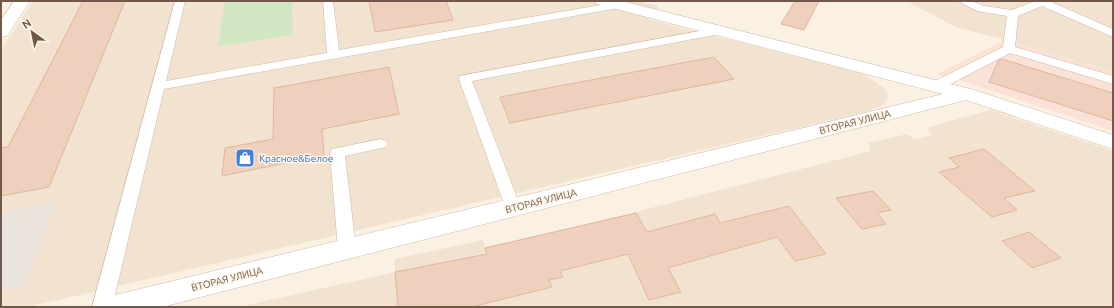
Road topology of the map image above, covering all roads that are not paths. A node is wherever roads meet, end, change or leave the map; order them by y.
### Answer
1 (22, 1) edge
2 (180, 1) edge
3 (328, 1) edge
4 (963, 1) edge
5 (607, 2) edge
6 (1041, 2) edge
7 (1013, 14) junction
8 (721, 31) junction
9 (1, 32) edge
10 (1113, 33) edge
11 (1009, 49) junction
12 (332, 55) junction
13 (1113, 80) edge
14 (158, 86) junction
15 (936, 86) junction
16 (967, 94) junction
17 (1113, 142) edge
18 (381, 144) dead end
19 (512, 208) junction
20 (347, 249) junction
21 (102, 307) edge
22 (115, 307) edge

1 - 9 street
2 - 14 lane
3 - 12 lane
4 - 7 lane
5 - 8 street
5 - 12 lane
6 - 7 lane
6 - 10 lane
7 - 11 lane
8 - 15 street
8 - 19 lane
11 - 13 lane
11 - 15 lane
12 - 14 lane
14 - 21 lane
15 - 16 street
16 - 17 street
16 - 19 street, ВТОРАЯ УЛИЦА
18 - 20 lane
19 - 20 street, ВТОРАЯ УЛИЦА
20 - 22 street, ВТОРАЯ УЛИЦА

